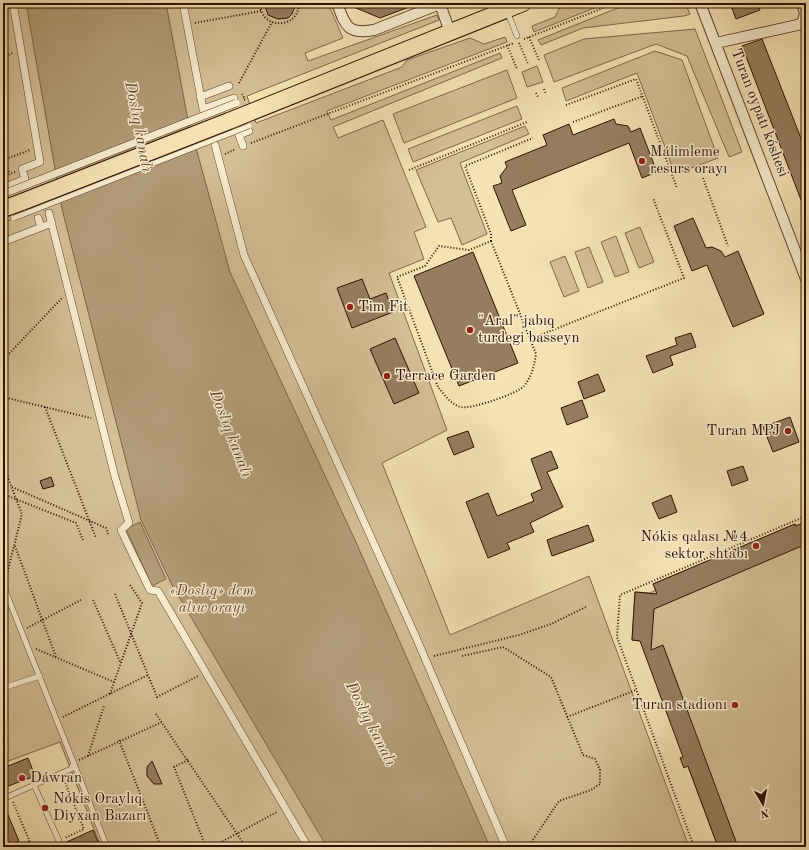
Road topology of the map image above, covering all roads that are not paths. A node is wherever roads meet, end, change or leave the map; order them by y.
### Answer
1 (13, 3) edge
2 (183, 3) edge
3 (337, 3) edge
4 (523, 3) edge
5 (700, 3) edge
6 (802, 3) edge
7 (507, 10) junction
8 (450, 32) junction
9 (518, 39) road end
10 (716, 43) junction
11 (229, 86) dead end
12 (200, 96) junction
13 (249, 128) joint
14 (215, 145) dead end
15 (243, 146) road end
16 (10, 185) dead end
17 (3, 194) edge
18 (49, 212) dead end
19 (9, 213) edge
20 (38, 218) tunnel mouth
21 (52, 222) junction
22 (41, 227) junction
23 (3, 242) edge
24 (806, 279) edge
25 (4, 585) edge
26 (40, 676) junction
27 (3, 688) edge
28 (74, 763) junction
29 (34, 786) junction
30 (3, 799) edge
31 (59, 840) road end
32 (107, 847) edge
33 (308, 847) edge
34 (506, 847) edge

1 - 16 street
2 - 12 street
3 - 8 street
4 - 7 main road
5 - 10 street, Turan oypatı kóshesi
6 - 10 street
7 - 8 main road
7 - 9 lane
8 - 19 main road, bridge
10 - 24 street, Turan oypatı kóshesi
11 - 12 street
12 - 17 street, bridge
13 - 15 street
13 - 19 lane, bridge
14 - 34 street
18 - 21 street
20 - 22 street
21 - 22 street
21 - 33 street
22 - 23 street
25 - 26 lane
26 - 27 lane
26 - 28 lane
28 - 29 lane
28 - 32 lane
29 - 30 lane
29 - 31 lane

